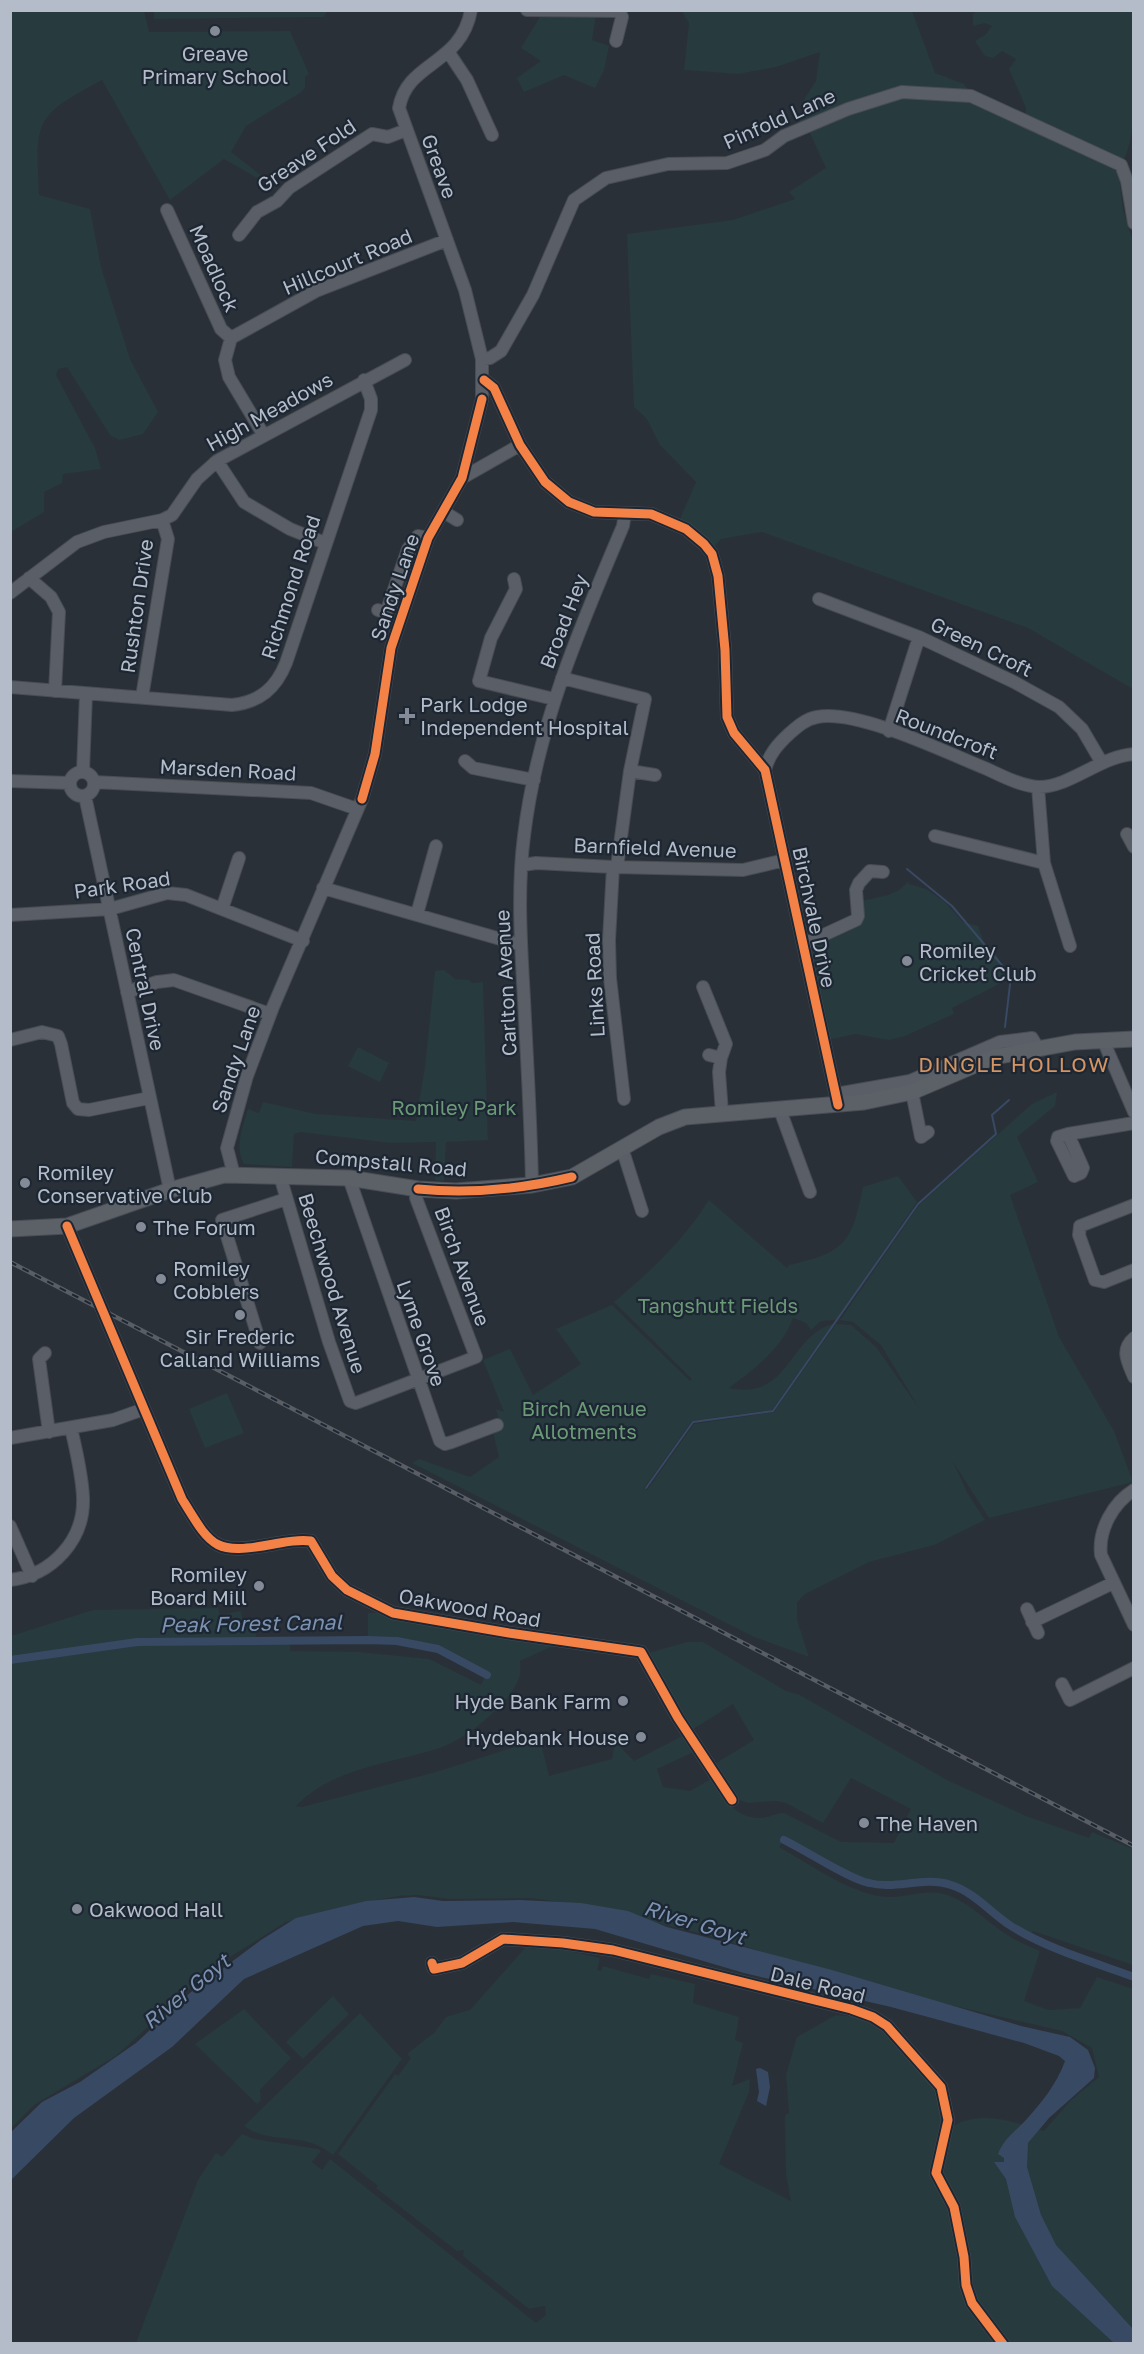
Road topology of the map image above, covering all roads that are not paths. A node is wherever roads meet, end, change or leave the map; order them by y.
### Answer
1 (471, 10) edge
2 (527, 10) edge
3 (619, 11) edge
4 (616, 41) dead end
5 (449, 53) junction
6 (406, 130) junction
7 (492, 135) dead end
8 (167, 210) dead end
9 (1134, 223) edge
10 (239, 235) dead end
11 (447, 240) junction
12 (231, 338) junction
13 (482, 358) junction
14 (405, 360) dead end
15 (364, 380) junction
16 (484, 380) junction
17 (263, 434) junction
18 (520, 446) junction
19 (217, 461) junction
20 (467, 476) junction
21 (444, 512) junction
22 (625, 513) junction
23 (162, 520) junction
24 (457, 520) dead end
25 (325, 543) junction
26 (422, 544) junction
27 (29, 578) junction
28 (514, 579) dead end
29 (10, 593) edge
30 (819, 599) dead end
31 (378, 610) dead end
32 (919, 637) junction
33 (562, 678) junction
34 (10, 687) edge
35 (55, 691) junction
36 (86, 694) junction
37 (142, 697) junction
38 (554, 699) junction
39 (889, 731) junction
40 (1134, 754) edge
41 (465, 761) dead end
42 (1102, 763) junction
43 (765, 770) junction
44 (630, 771) junction
45 (83, 772) junction
46 (655, 775) dead end
47 (534, 780) junction
48 (10, 781) edge
49 (94, 782) junction
50 (70, 783) junction
51 (1038, 787) junction
52 (85, 796) junction
53 (357, 809) junction
54 (1127, 834) dead end
55 (935, 836) dead end
56 (436, 846) dead end
57 (1134, 847) edge
58 (239, 858) dead end
59 (785, 860) junction
60 (1044, 862) junction
61 (523, 865) junction
62 (615, 867) junction
63 (883, 872) dead end
64 (323, 888) junction
65 (110, 909) junction
66 (222, 909) junction
67 (417, 914) junction
68 (10, 915) edge
69 (303, 940) junction
70 (804, 944) junction
71 (521, 945) junction
72 (1070, 946) dead end
73 (702, 987) dead end
74 (127, 992) junction
75 (270, 1014) junction
76 (1134, 1039) edge
77 (10, 1040) edge
78 (1103, 1040) junction
79 (1038, 1048) junction
80 (912, 1092) junction
81 (149, 1098) junction
82 (624, 1099) dead end
83 (837, 1100) junction
84 (780, 1110) junction
85 (1134, 1112) edge
86 (722, 1113) junction
87 (1134, 1123) edge
88 (1068, 1134) dead end
89 (924, 1139) dead end
90 (622, 1148) junction
91 (234, 1175) junction
92 (280, 1176) junction
93 (350, 1178) junction
94 (532, 1185) junction
95 (418, 1189) junction
96 (170, 1190) junction
97 (810, 1192) dead end
98 (286, 1200) junction
99 (1134, 1205) edge
100 (642, 1211) dead end
101 (67, 1226) junction
102 (10, 1229) edge
103 (1134, 1270) edge
104 (1134, 1338) edge
105 (260, 1343) dead end
106 (38, 1356) dead end
107 (1134, 1377) edge
108 (417, 1380) junction
109 (144, 1409) junction
110 (497, 1425) dead end
111 (71, 1428) junction
112 (49, 1432) junction
113 (10, 1438) edge
114 (1134, 1490) edge
115 (10, 1526) edge
116 (32, 1576) junction
117 (10, 1580) edge
118 (1113, 1583) junction
119 (1026, 1609) dead end
120 (1134, 1625) edge
121 (1134, 1668) edge
122 (1062, 1684) dead end
123 (732, 1800) dead end
124 (432, 1963) dead end
125 (1003, 2343) edge

1 - 5 street, Greave
2 - 3 street
3 - 4 street
5 - 6 street, Greave
5 - 7 street
6 - 10 street, Greave Fold
6 - 11 street, Greave
8 - 12 street, Moadlock
9 - 13 street, Pinfold Lane
11 - 12 street, Hillcourt Road
11 - 13 street, Greave
12 - 17 street
13 - 16 street, Sandy Lane
14 - 15 street, High Meadows
15 - 17 street, High Meadows
15 - 25 street, Richmond Road
16 - 18 street
16 - 20 street, Sandy Lane
17 - 19 street, High Meadows
18 - 20 street
18 - 22 street
19 - 23 street, High Meadows
19 - 25 street
20 - 21 street, Sandy Lane
21 - 24 street
21 - 26 street, Sandy Lane
22 - 33 street, Broad Hey
22 - 43 street, Birchvale Drive
23 - 27 street
23 - 37 street, Rushton Drive
25 - 37 street, Richmond Road
26 - 31 street, Sandy Lane
26 - 53 street, Sandy Lane
27 - 29 street
27 - 35 street
28 - 38 street
30 - 32 street, Green Croft
32 - 39 street
32 - 42 street, Green Croft
33 - 38 street, Broad Hey
33 - 44 street, Links Road
34 - 35 street, Richmond Road
35 - 36 street, Richmond Road
36 - 37 street, Richmond Road
36 - 45 street
38 - 47 street, Broad Hey
39 - 43 street, Roundcroft
39 - 51 street, Roundcroft
40 - 42 street
41 - 47 street
42 - 51 street
43 - 59 street, Birchvale Drive
44 - 46 street
44 - 62 street, Links Road
45 - 49 street
45 - 50 street
47 - 61 street, Carlton Avenue
48 - 50 street
49 - 52 street
49 - 53 street, Marsden Road
50 - 52 street
51 - 60 street
52 - 65 street, Central Drive
53 - 64 street, Sandy Lane
54 - 57 street
55 - 60 street
56 - 67 street
58 - 66 street
59 - 62 street, Barnfield Avenue
59 - 70 street, Birchvale Drive
60 - 72 street
61 - 62 street, Barnfield Avenue
61 - 71 street, Carlton Avenue
62 - 82 street, Links Road
63 - 70 street
64 - 67 street
64 - 69 street, Sandy Lane
65 - 66 street, Park Road
65 - 68 street, Park Road
65 - 74 street, Central Drive
66 - 69 street, Park Road
67 - 71 street
69 - 75 street, Sandy Lane
70 - 83 street, Birchvale Drive
71 - 94 street, Carlton Avenue
73 - 86 street
74 - 75 street
74 - 81 street, Central Drive
75 - 91 street, Sandy Lane
76 - 78 main road, Compstall Road
77 - 81 street
78 - 79 main road, Compstall Road
78 - 85 street
79 - 80 main road, Compstall Road
79 - 83 street, Compstall Road
80 - 83 main road, Compstall Road
80 - 89 street
81 - 96 street, Central Drive
83 - 84 main road, Compstall Road
84 - 86 main road, Compstall Road
84 - 97 street
86 - 90 main road, Compstall Road
87 - 88 street
90 - 94 main road, Compstall Road
90 - 100 street
91 - 92 main road, Compstall Road
91 - 96 main road, Compstall Road
92 - 93 main road, Compstall Road
92 - 98 street, Beechwood Avenue
93 - 95 main road, Compstall Road
93 - 108 street, Lyme Grove
94 - 95 main road, Compstall Road
95 - 108 street, Birch Avenue
96 - 101 main road, Compstall Road
98 - 105 street
98 - 108 street, Beechwood Avenue
99 - 103 street
101 - 102 main road, Compstall Road
101 - 109 street, Oakwood Road
104 - 107 street
106 - 112 street
108 - 110 street, Lyme Grove
109 - 111 street
109 - 123 street, Oakwood Road
111 - 112 street
111 - 116 street
112 - 113 street
114 - 118 street
115 - 116 street
116 - 117 street
118 - 119 street
118 - 120 street
121 - 122 street
124 - 125 street, Dale Road

